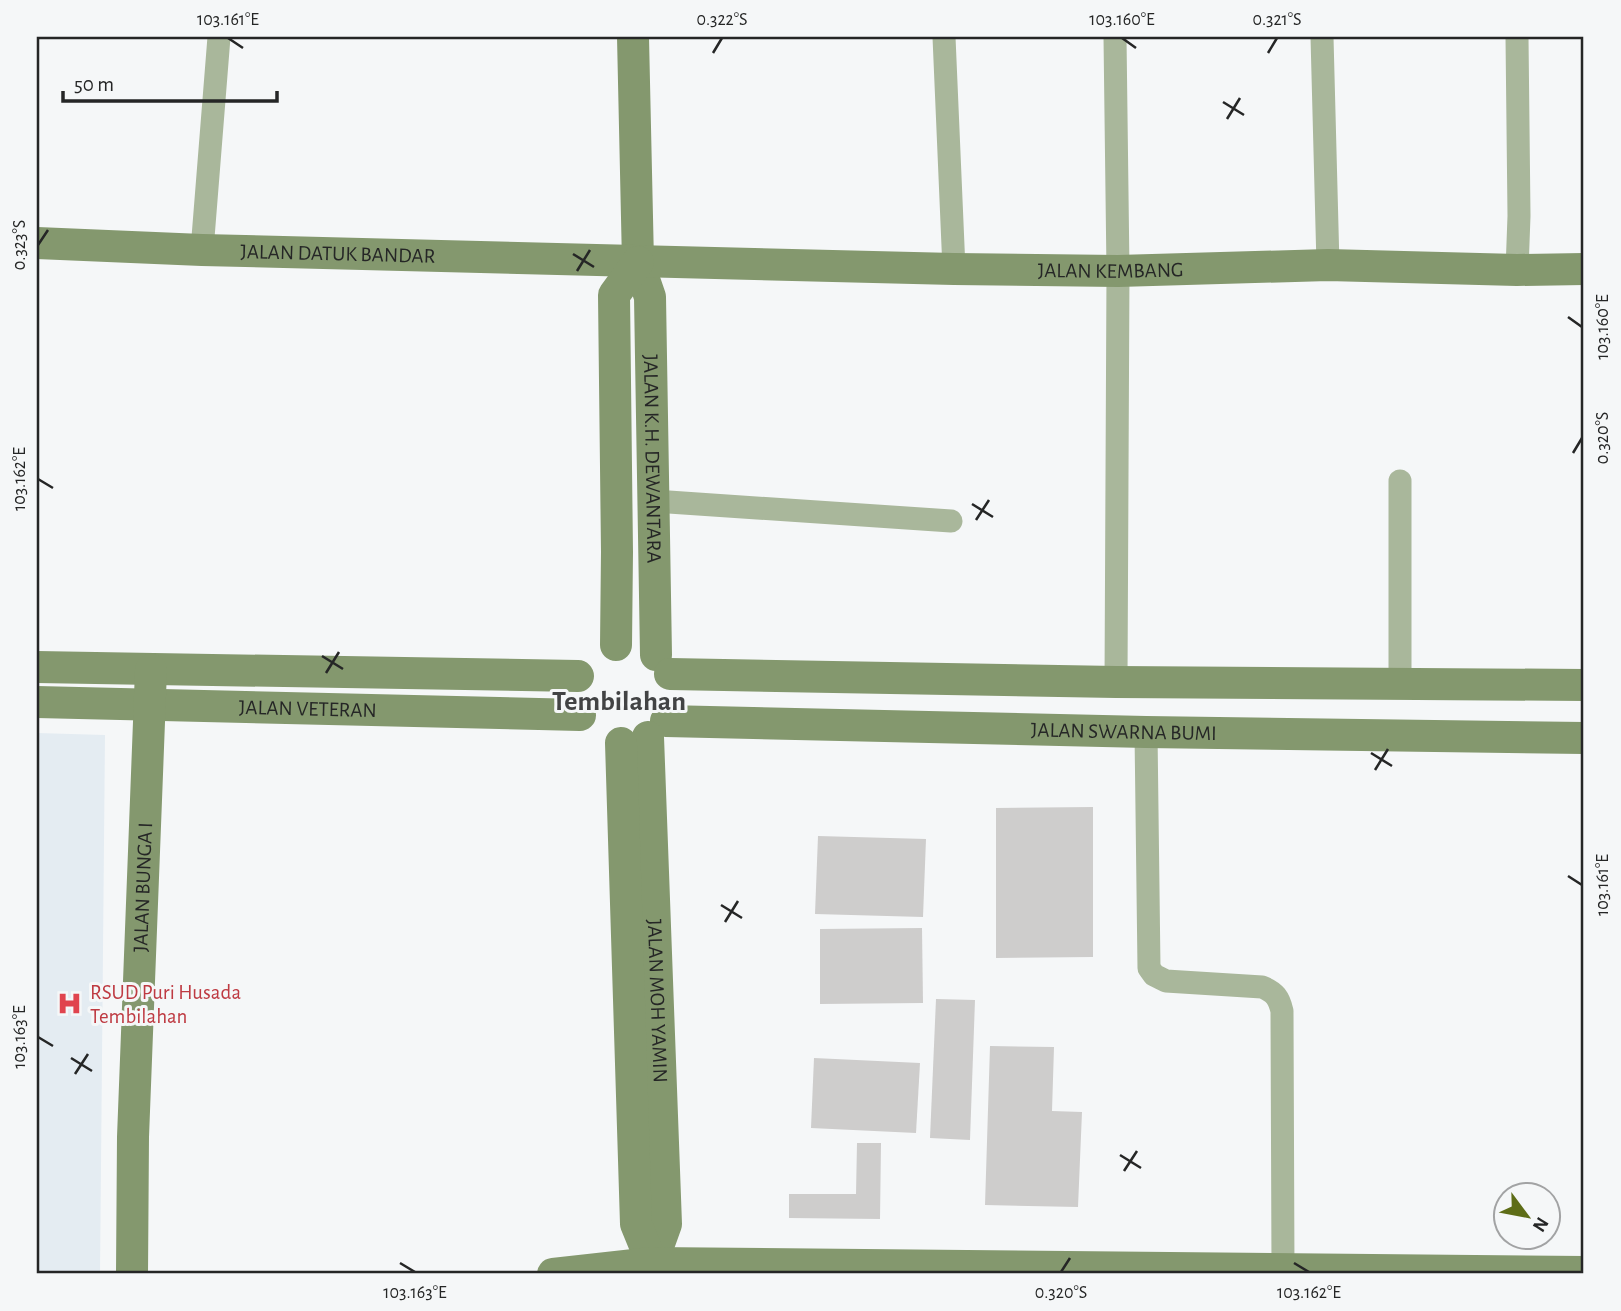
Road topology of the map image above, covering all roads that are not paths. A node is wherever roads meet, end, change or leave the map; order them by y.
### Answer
1 (219, 37) edge
2 (632, 37) edge
3 (944, 37) edge
4 (1115, 37) edge
5 (1322, 37) edge
6 (1517, 37) edge
7 (37, 243) edge
8 (202, 250) junction
9 (638, 262) junction
10 (1328, 265) junction
11 (954, 269) junction
12 (1584, 269) edge
13 (1517, 270) junction
14 (1118, 271) junction
15 (1400, 481) dead end
16 (654, 501) junction
17 (951, 521) dead end
18 (616, 645) junction
19 (663, 664) junction
20 (37, 667) edge
21 (151, 670) junction
22 (578, 676) junction
23 (1116, 682) junction
24 (1400, 684) junction
25 (1584, 685) edge
26 (37, 702) edge
27 (150, 704) junction
28 (580, 715) junction
29 (1146, 732) junction
30 (645, 734) junction
31 (1584, 738) edge
32 (652, 1269) edge
33 (1283, 1269) junction
34 (989, 1270) edge
35 (1584, 1272) edge
36 (132, 1274) edge
37 (553, 1274) edge

1 - 8 street
2 - 9 street, JALAN K.H. DEWANTARA
3 - 11 street
4 - 14 street
5 - 10 street
6 - 13 street
7 - 8 street, JALAN DATUK BANDAR
8 - 9 street, JALAN DATUK BANDAR
9 - 11 street, JALAN KEMBANG
9 - 16 street, JALAN K.H. DEWANTARA
9 - 18 street, JALAN K.H. DEWANTARA
10 - 13 street, JALAN KEMBANG
10 - 14 street, JALAN KEMBANG
11 - 14 street, JALAN KEMBANG
12 - 13 street, JALAN KEMBANG
14 - 23 street
15 - 24 street
16 - 17 street
16 - 19 street, JALAN K.H. DEWANTARA
18 - 19 street
18 - 22 street
19 - 23 street
19 - 30 street
20 - 21 street, JALAN VETERAN
21 - 22 street, JALAN VETERAN
21 - 27 street, JALAN BUNGA I
22 - 28 street
23 - 24 street
24 - 25 street
26 - 27 street, JALAN VETERAN
27 - 28 street, JALAN VETERAN
27 - 36 street, JALAN BUNGA I
28 - 30 street
29 - 30 street, JALAN SWARNA BUMI
29 - 31 street, JALAN SWARNA BUMI
29 - 33 street
30 - 32 street, JALAN MOH YAMIN
32 - 34 street
32 - 37 street
33 - 34 street
33 - 35 street

